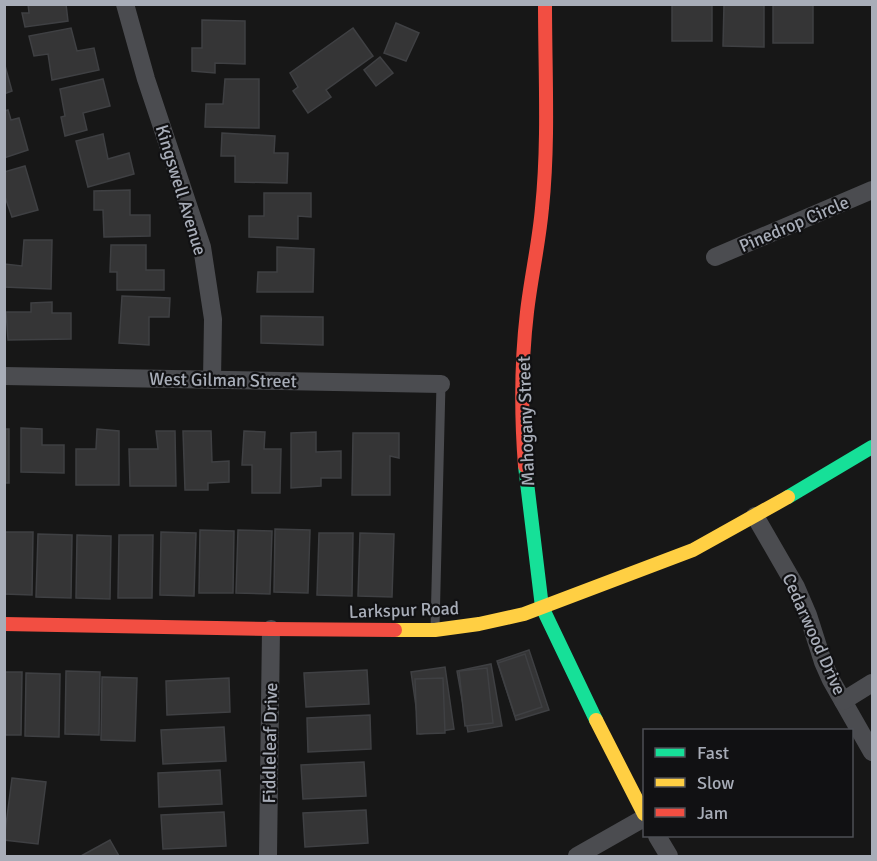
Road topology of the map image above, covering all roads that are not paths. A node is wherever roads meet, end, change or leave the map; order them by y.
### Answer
1 (125, 4) edge
2 (545, 4) edge
3 (873, 190) edge
4 (715, 257) dead end
5 (4, 376) edge
6 (212, 380) junction
7 (441, 384) joint
8 (873, 447) edge
9 (754, 516) junction
10 (542, 607) junction
11 (4, 624) edge
12 (271, 629) junction
13 (435, 630) junction
14 (873, 683) edge
15 (843, 701) junction
16 (873, 752) edge
17 (643, 812) edge
18 (643, 817) edge
19 (658, 837) edge
20 (268, 856) edge
21 (577, 856) edge
22 (669, 856) edge

1 - 6 street, Kingswell Avenue
2 - 10 street, Mahogany Street
3 - 4 street, Pinedrop Circle
5 - 6 street, West Gilman Street
6 - 7 street, West Gilman Street
7 - 13 lane
8 - 9 street, Larkspur Road
9 - 10 street, Larkspur Road
9 - 15 street, Cedarwood Drive
10 - 13 street, Larkspur Road
10 - 17 street, Mahogany Street
11 - 12 street, Larkspur Road
12 - 13 street, Larkspur Road
12 - 20 street, Fiddleleaf Drive
14 - 15 street
15 - 16 street, Cedarwood Drive
18 - 21 street
19 - 22 street

